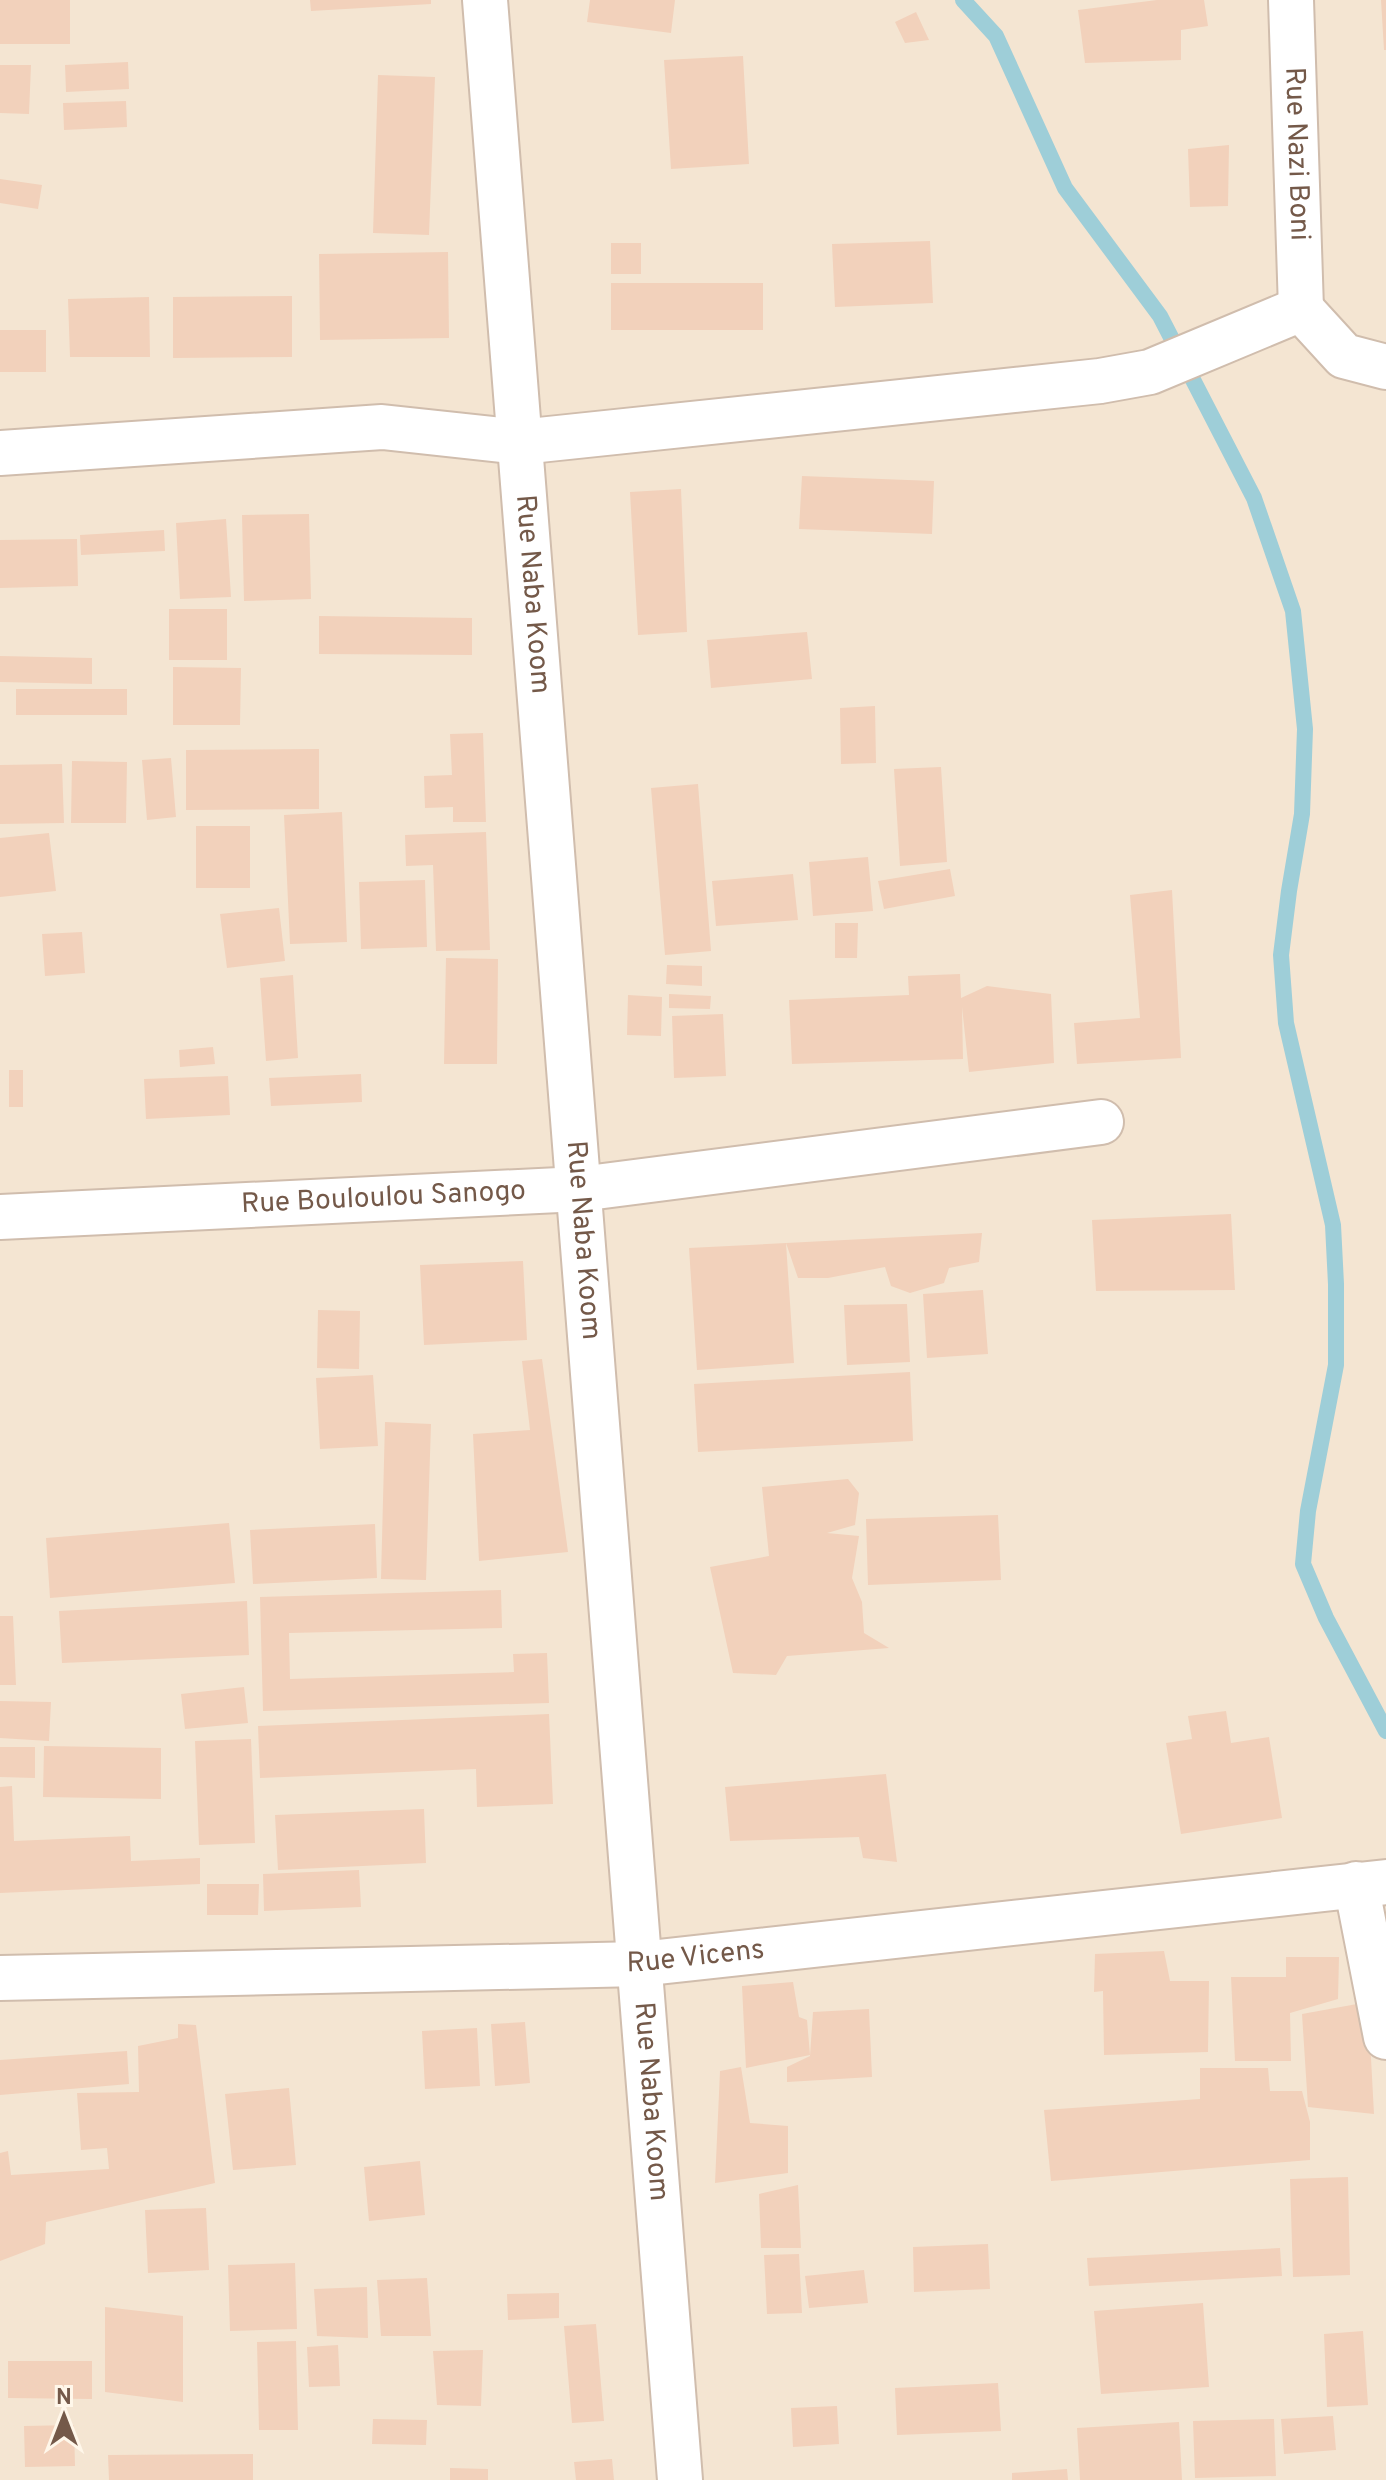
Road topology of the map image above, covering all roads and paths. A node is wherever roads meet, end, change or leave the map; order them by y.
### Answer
1 (485, 0) edge
2 (1291, 0) edge
3 (1301, 309) junction
4 (1386, 367) edge
5 (520, 442) junction
6 (0, 453) edge
7 (1101, 1122) dead end
8 (580, 1189) junction
9 (0, 1217) edge
10 (1371, 1883) edge
11 (640, 1964) junction
12 (0, 1978) edge
13 (1386, 2037) edge
14 (680, 2480) edge

1 - 5 street, Rue Naba Koom
2 - 3 street, Rue Nazi Boni
3 - 4 street
3 - 5 street
5 - 6 street
5 - 8 street, Rue Naba Koom
7 - 8 street, Rue Bouloulou Sanogo
8 - 9 street, Rue Bouloulou Sanogo
8 - 11 street, Rue Naba Koom
10 - 11 street, Rue Vicens
10 - 13 street
11 - 12 street, Rue Vicens
11 - 14 street, Rue Naba Koom

